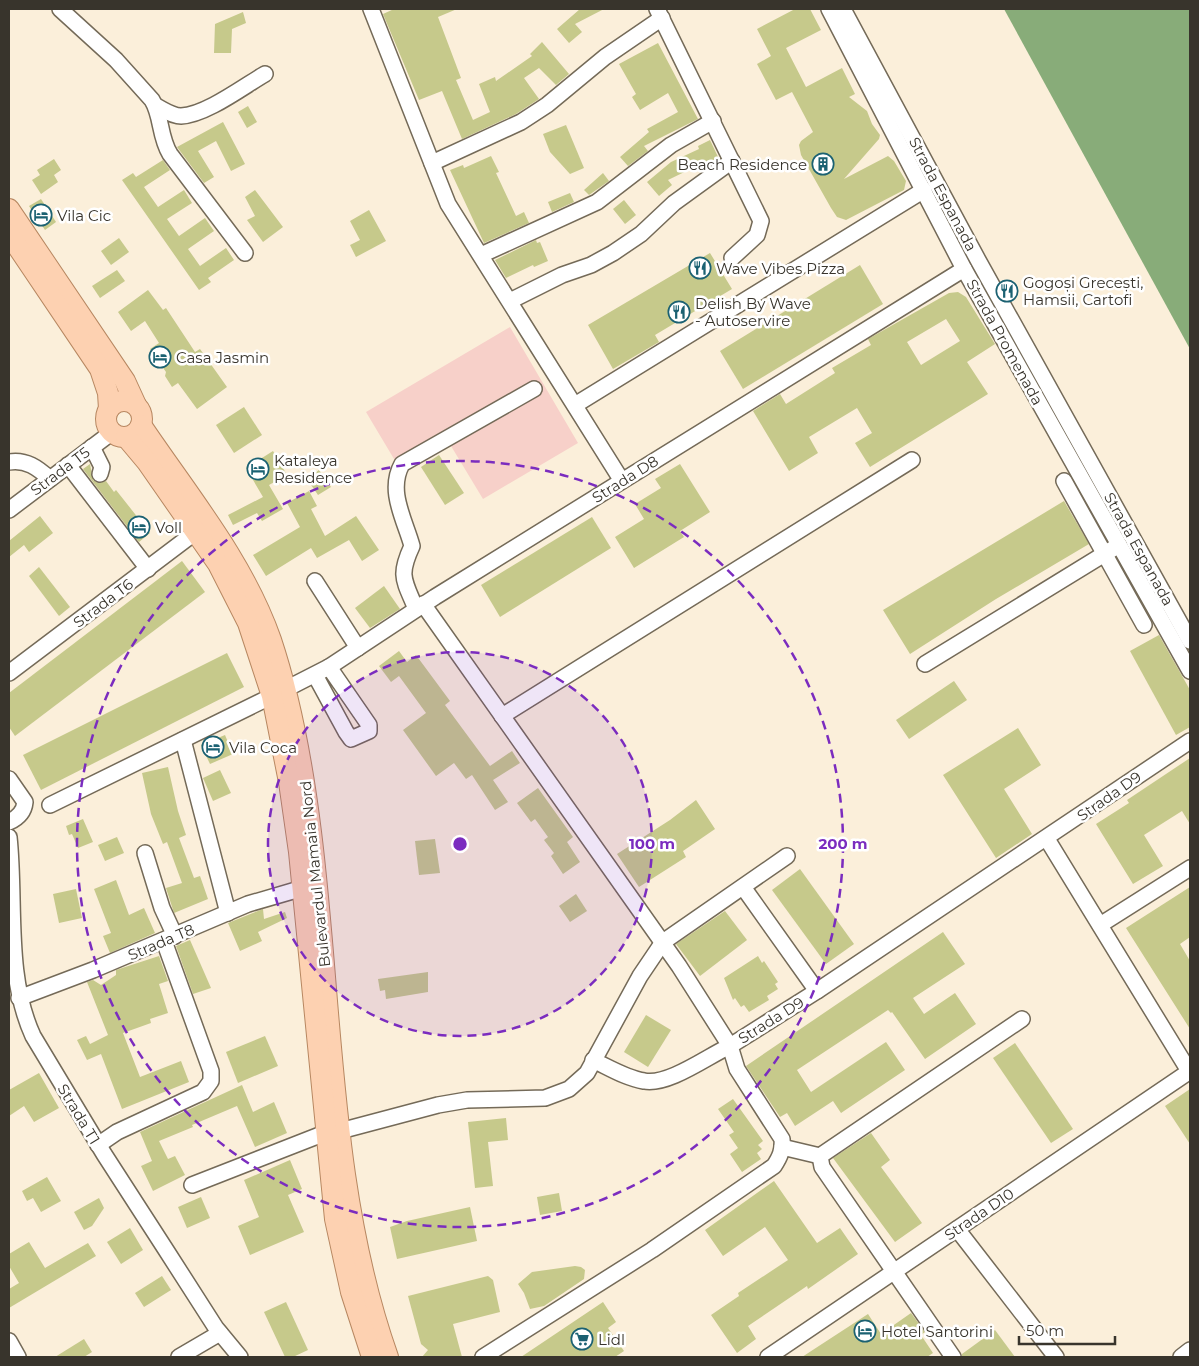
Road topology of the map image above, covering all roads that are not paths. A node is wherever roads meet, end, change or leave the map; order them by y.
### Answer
1 (60, 9) edge
2 (371, 9) edge
3 (829, 9) edge
4 (843, 9) edge
5 (660, 13) edge
6 (265, 74) dead end
7 (156, 106) junction
8 (713, 121) junction
9 (732, 161) junction
10 (432, 163) junction
11 (924, 190) junction
12 (9, 209) edge
13 (9, 234) edge
14 (245, 253) dead end
15 (481, 255) junction
16 (732, 258) dead end
17 (964, 268) junction
18 (510, 301) junction
19 (534, 389) dead end
20 (136, 405) junction
21 (575, 405) junction
22 (109, 409) junction
23 (126, 432) junction
24 (92, 447) junction
25 (912, 460) dead end
26 (9, 462) edge
27 (68, 465) junction
28 (50, 479) junction
29 (91, 481) junction
30 (622, 481) junction
31 (1064, 481) dead end
32 (9, 510) edge
33 (197, 531) junction
34 (1119, 545) junction
35 (1104, 554) junction
36 (148, 569) junction
37 (315, 581) dead end
38 (420, 607) junction
39 (1144, 626) dead end
40 (1190, 641) edge
41 (358, 648) junction
42 (925, 664) dead end
43 (329, 667) junction
44 (1190, 671) edge
45 (9, 673) edge
46 (314, 675) junction
47 (279, 692) junction
48 (502, 716) junction
49 (183, 740) junction
50 (1190, 741) edge
51 (9, 779) edge
52 (50, 805) dead end
53 (9, 822) edge
54 (9, 837) edge
55 (1047, 839) junction
56 (145, 853) dead end
57 (787, 856) dead end
58 (1190, 868) edge
59 (743, 886) junction
60 (303, 888) junction
61 (228, 913) junction
62 (1100, 924) junction
63 (169, 938) junction
64 (663, 942) junction
65 (817, 991) junction
66 (19, 998) junction
67 (1022, 1019) dead end
68 (730, 1046) junction
69 (593, 1060) junction
70 (1190, 1071) edge
71 (333, 1132) junction
72 (98, 1145) junction
73 (782, 1147) junction
74 (820, 1156) junction
75 (192, 1185) dead end
76 (957, 1229) junction
77 (893, 1272) junction
78 (220, 1333) junction
79 (9, 1341) edge
80 (1190, 1350) edge
81 (18, 1357) edge
82 (179, 1357) edge
83 (240, 1357) edge
84 (372, 1357) edge
85 (388, 1357) edge
86 (483, 1357) edge
87 (768, 1357) edge
88 (952, 1357) edge
89 (1056, 1357) edge
90 (1181, 1357) edge

1 - 7 street
2 - 10 street
3 - 11 street, Strada Promenada
4 - 40 street, Strada Espanada
5 - 8 street
5 - 10 street
6 - 7 street
7 - 14 street
8 - 9 street
8 - 15 street
9 - 16 street
9 - 18 street
10 - 15 street
11 - 17 street, Strada Promenada
11 - 21 street
12 - 20 main road
13 - 22 main road
15 - 18 street
17 - 30 street, Strada D8
17 - 34 street, Strada Promenada
18 - 21 street
19 - 38 street
20 - 22 main road
20 - 23 main road
21 - 30 street
22 - 23 main road
23 - 24 street, Strada T5
23 - 33 main road, Bulevardul Mamaia Nord
23 - 47 main road, Bulevardul Mamaia Nord
24 - 27 street, Strada T5
24 - 29 street
25 - 48 street
26 - 28 street
27 - 28 street, Strada T5
27 - 29 street
28 - 32 street, Strada T5
29 - 36 street
30 - 38 street, Strada D8
31 - 35 street
33 - 36 street, Strada T6
33 - 47 main road, Bulevardul Mamaia Nord
34 - 35 street
34 - 44 street, Strada Promenada
35 - 39 street
35 - 42 street
36 - 45 street, Strada T6
37 - 41 street
38 - 41 street, Strada D8
38 - 48 street
41 - 43 street, Strada D8
43 - 46 street, Strada D8
43 - 46 street
46 - 47 street, Strada D8
47 - 49 street, Strada D8
47 - 60 main road, Bulevardul Mamaia Nord
47 - 71 main road, Bulevardul Mamaia Nord
48 - 64 street
49 - 52 street, Strada D8
49 - 61 street
50 - 55 street, Strada D9
51 - 53 street
54 - 66 street, Strada T1
55 - 62 street
55 - 65 street, Strada D9
56 - 63 street
57 - 59 street
58 - 62 street
59 - 64 street
59 - 65 street
60 - 61 street, Strada T8
60 - 71 main road, Bulevardul Mamaia Nord
61 - 63 street, Strada T8
62 - 70 street
63 - 66 street, Strada T8
63 - 72 street
64 - 68 street
64 - 69 street
65 - 68 street, Strada D9
66 - 72 street, Strada T1
67 - 74 street
68 - 69 street
68 - 73 street, Strada D9
69 - 71 street
70 - 76 street, Strada D10
71 - 75 street
71 - 84 main road, Bulevardul Mamaia Nord
71 - 85 main road, Bulevardul Mamaia Nord
72 - 78 street, Strada T1
73 - 74 street
73 - 86 street
74 - 77 street
76 - 77 street, Strada D10
76 - 89 street
77 - 87 street, Strada D10
77 - 88 street
78 - 82 street
78 - 83 street, Strada T1
79 - 81 street
80 - 90 street

